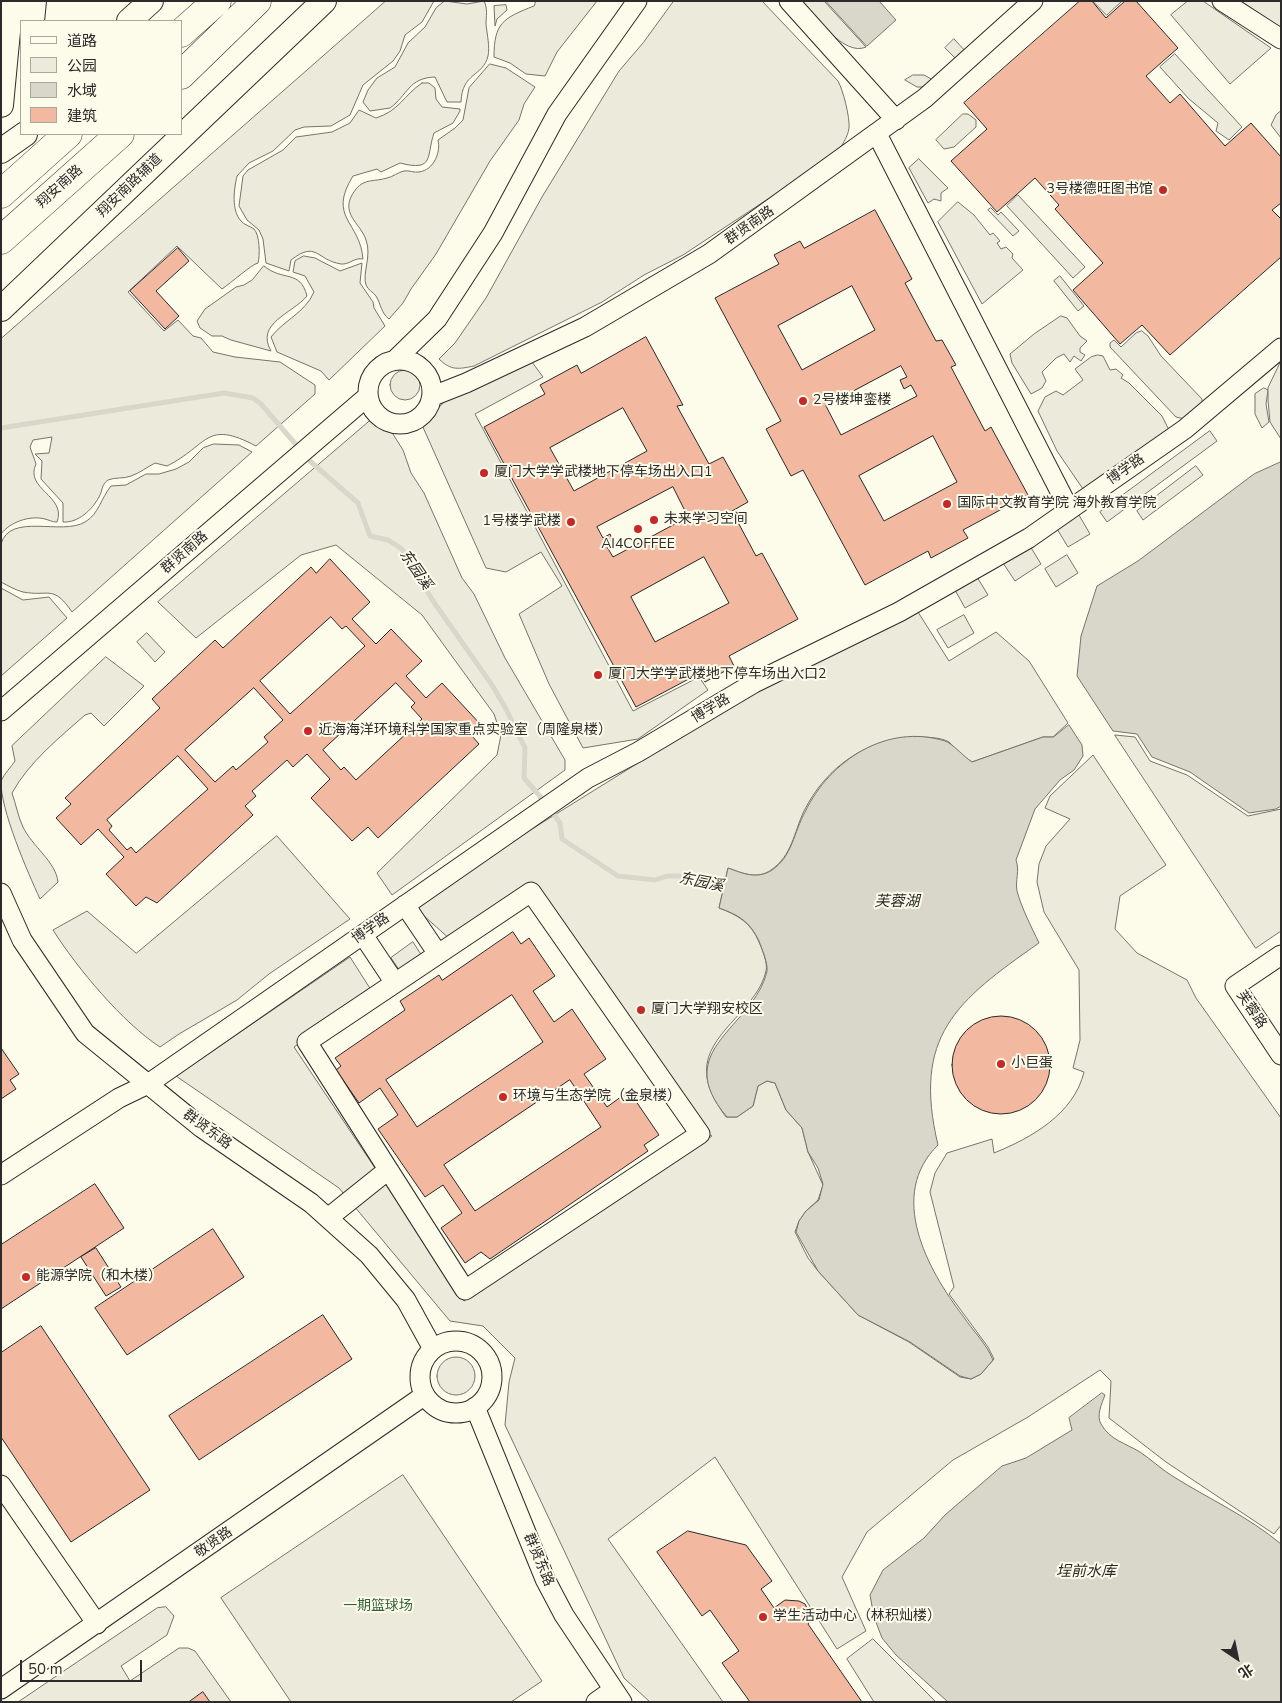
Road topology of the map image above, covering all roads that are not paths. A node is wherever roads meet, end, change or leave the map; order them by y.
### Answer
1 (13, 1) edge
2 (34, 1) edge
3 (151, 1) edge
4 (202, 1) edge
5 (217, 1) edge
6 (257, 1) edge
7 (324, 1) edge
8 (637, 1) edge
9 (789, 1) edge
10 (1033, 1) edge
11 (1222, 1) edge
12 (32, 20) edge
13 (130, 20) edge
14 (176, 20) edge
15 (182, 32) edge
16 (1281, 40) edge
17 (182, 74) edge
18 (1, 105) edge
19 (896, 120) junction
20 (20, 123) edge
21 (877, 134) junction
22 (24, 135) edge
23 (67, 135) edge
24 (119, 135) edge
25 (1, 141) edge
26 (1, 151) edge
27 (1, 194) edge
28 (1, 240) edge
29 (1, 309) edge
30 (1281, 348) edge
31 (395, 360) junction
32 (368, 396) junction
33 (433, 396) junction
34 (1069, 509) junction
35 (1, 711) edge
36 (1, 893) edge
37 (405, 905) junction
38 (363, 935) junction
39 (438, 954) junction
40 (1281, 955) edge
41 (395, 983) junction
42 (1281, 1054) edge
43 (148, 1084) junction
44 (388, 1170) junction
45 (1, 1175) edge
46 (328, 1218) junction
47 (433, 1349) junction
48 (425, 1395) junction
49 (475, 1407) junction
50 (1, 1485) edge
51 (97, 1624) junction
52 (1, 1689) edge
53 (618, 1696) edge
54 (596, 1702) edge

1 - 18 main road
2 - 12 main road
3 - 13 main road
4 - 14 main road
5 - 15 highway
6 - 17 highway
7 - 29 main road, 翔安南路辅道
8 - 31 street
9 - 19 street
10 - 19 street, 群贤南路
11 - 16 street
19 - 21 street, 群贤南路
20 - 25 main road
21 - 33 street, 群贤南路
21 - 34 street
22 - 26 main road
23 - 27 highway
24 - 28 highway, 翔安南路
30 - 34 street, 博学路
31 - 32 street
31 - 33 street
32 - 33 street
32 - 35 street, 群贤南路
34 - 37 street, 博学路
36 - 43 street, 群贤东路
37 - 38 street, 博学路
37 - 39 street
38 - 41 street
38 - 43 street, 博学路
39 - 41 street
39 - 44 street
40 - 42 street, 芙蓉路
41 - 44 street
43 - 45 street, 博学路
43 - 46 street, 群贤东路
44 - 46 street
46 - 47 street, 群贤东路
47 - 48 street
47 - 49 street
48 - 49 street
48 - 51 street, 敬贤路
49 - 53 street, 群贤东路
50 - 51 street
51 - 52 street, 敬贤路
53 - 54 street

